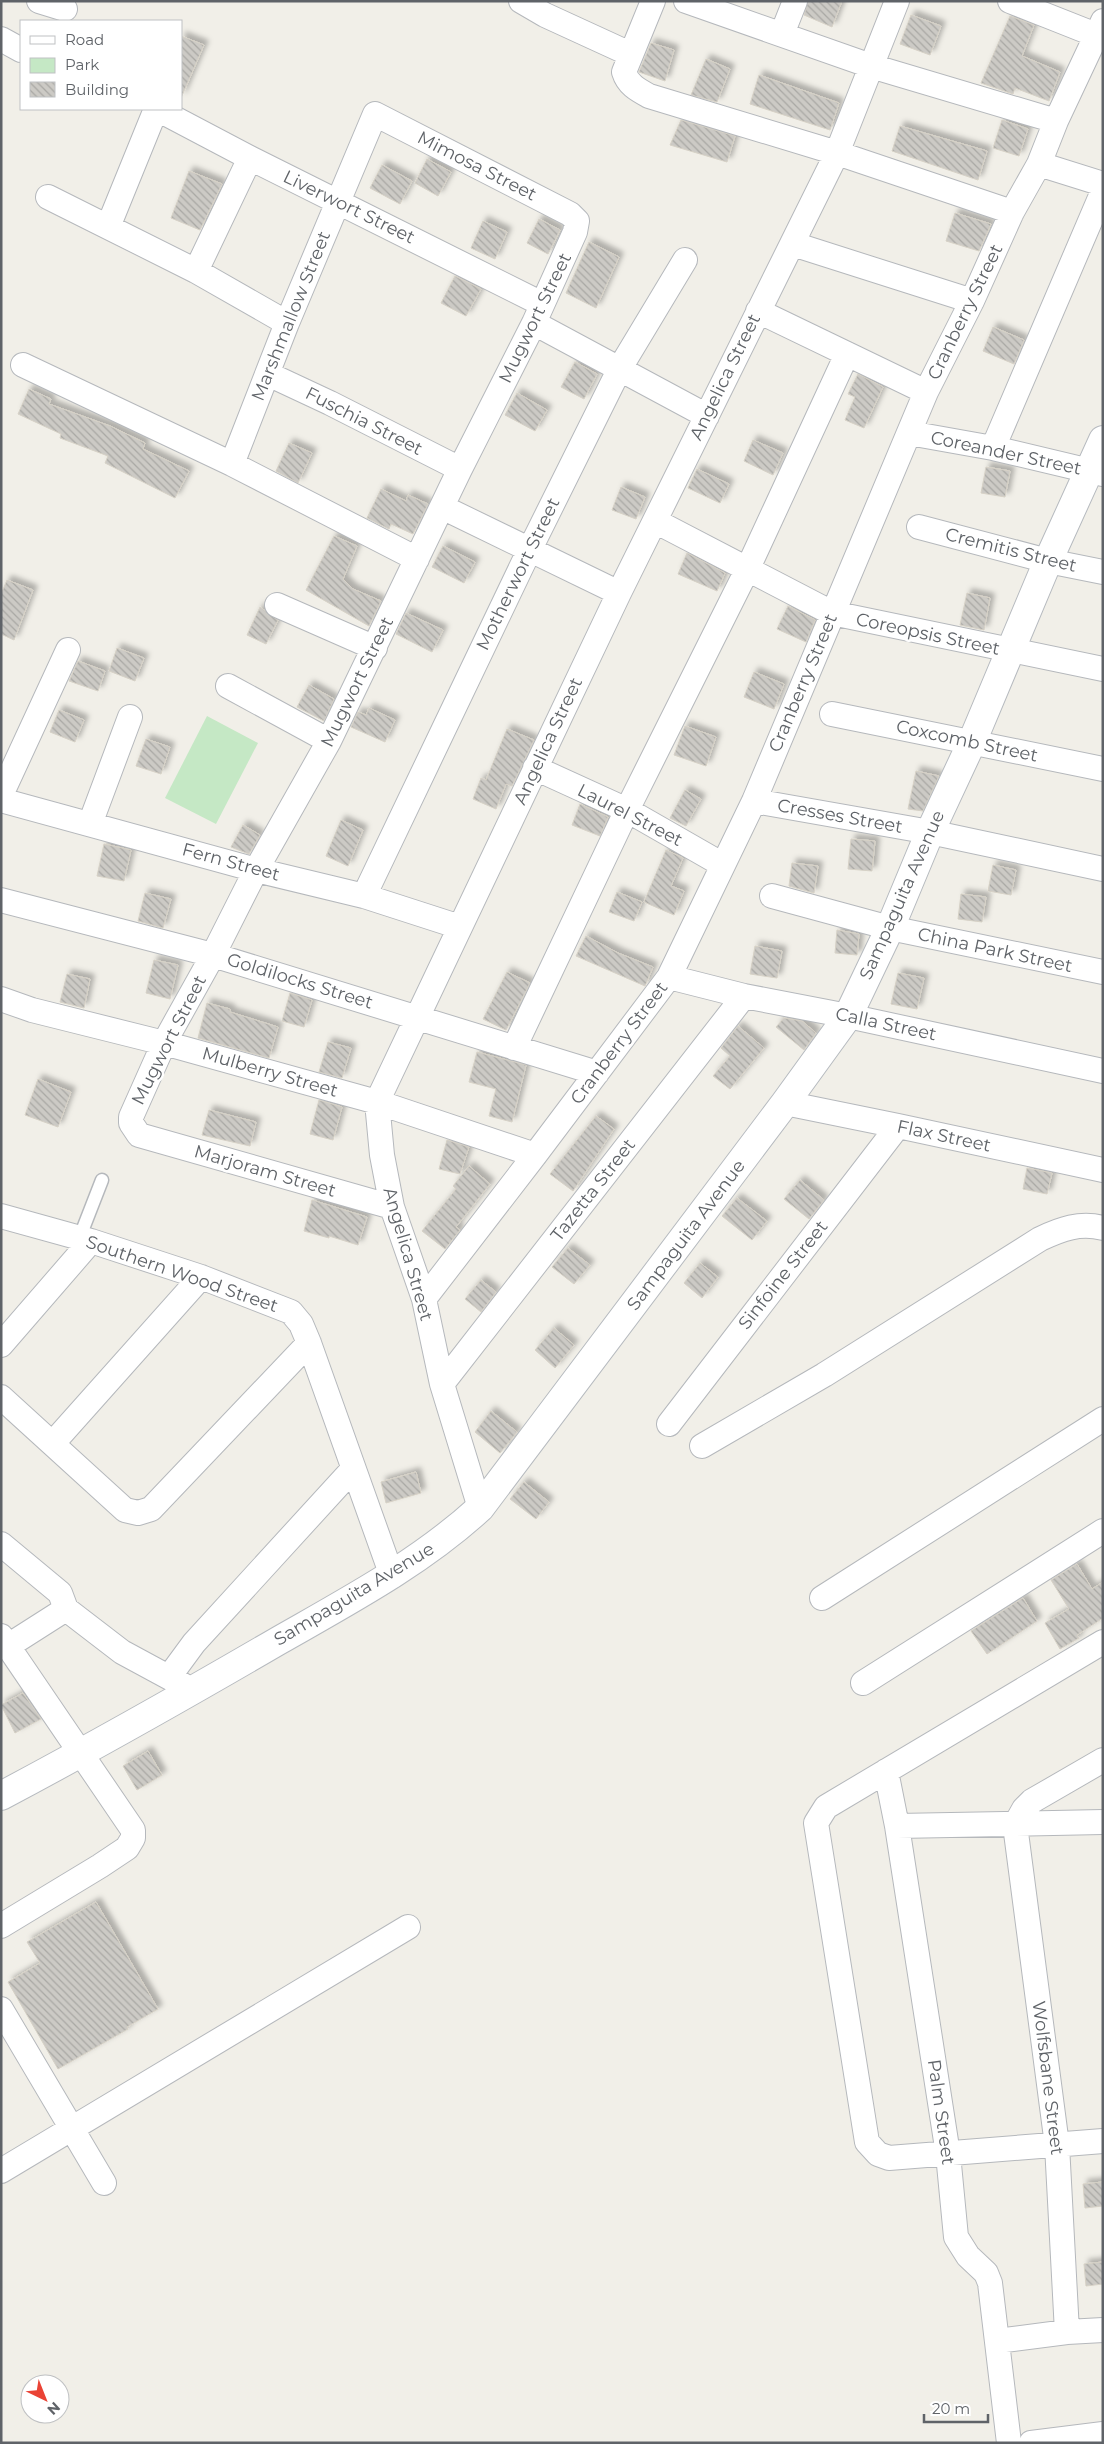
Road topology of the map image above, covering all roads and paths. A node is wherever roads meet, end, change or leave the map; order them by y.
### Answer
1 (39, 1) edge
2 (521, 1) edge
3 (653, 1) edge
4 (686, 1) edge
5 (795, 1) edge
6 (897, 1) edge
7 (1010, 1) edge
8 (65, 9) dead end
9 (1099, 28) edge
10 (782, 34) junction
11 (1, 39) edge
12 (20, 49) edge
13 (630, 54) junction
14 (871, 66) junction
15 (157, 110) edge
16 (159, 110) edge
17 (375, 114) joint
18 (1056, 121) junction
19 (837, 153) junction
20 (250, 158) junction
21 (1039, 164) junction
22 (1103, 184) edge
23 (1103, 191) edge
24 (48, 197) dead end
25 (337, 201) junction
26 (1012, 212) junction
27 (577, 221) joint
28 (108, 228) junction
29 (793, 244) junction
30 (685, 260) dead end
31 (196, 271) junction
32 (972, 301) junction
33 (758, 310) junction
34 (538, 314) junction
35 (287, 323) junction
36 (847, 354) junction
37 (22, 366) dead end
38 (620, 368) junction
39 (268, 374) junction
40 (926, 392) junction
41 (707, 416) junction
42 (909, 433) junction
43 (1103, 440) edge
44 (993, 448) junction
45 (232, 464) junction
46 (460, 469) junction
47 (1096, 472) edge
48 (442, 508) junction
49 (655, 521) junction
50 (919, 527) dead end
51 (529, 551) junction
52 (417, 559) junction
53 (1048, 561) junction
54 (748, 568) junction
55 (1103, 572) edge
56 (619, 593) junction
57 (277, 605) dead end
58 (832, 614) junction
59 (374, 648) junction
60 (68, 650) dead end
61 (1010, 651) junction
62 (1103, 669) edge
63 (228, 686) dead end
64 (832, 714) dead end
65 (130, 716) dead end
66 (329, 741) junction
67 (972, 742) junction
68 (535, 768) junction
69 (1103, 770) edge
70 (1, 795) edge
71 (1, 800) edge
72 (754, 801) junction
73 (627, 810) junction
74 (90, 824) junction
75 (930, 832) junction
76 (722, 865) junction
77 (1103, 868) edge
78 (256, 870) junction
79 (364, 896) junction
80 (772, 896) dead end
81 (1, 900) edge
82 (460, 927) junction
83 (890, 928) junction
84 (213, 955) junction
85 (1103, 972) edge
86 (669, 976) junction
87 (744, 996) junction
88 (1, 1000) edge
89 (417, 1016) junction
90 (848, 1016) junction
91 (164, 1042) junction
92 (514, 1048) junction
93 (1103, 1071) edge
94 (597, 1073) junction
95 (377, 1102) junction
96 (785, 1103) junction
97 (898, 1126) junction
98 (139, 1135) joint
99 (535, 1155) junction
100 (1103, 1170) edge
101 (102, 1180) dead end
102 (392, 1207) junction
103 (1, 1216) edge
104 (1103, 1228) edge
105 (85, 1240) junction
106 (201, 1277) junction
107 (424, 1299) junction
108 (309, 1343) junction
109 (1, 1345) edge
110 (442, 1384) junction
111 (1, 1398) edge
112 (1103, 1419) edge
113 (669, 1424) dead end
114 (53, 1443) junction
115 (702, 1446) dead end
116 (353, 1469) junction
117 (480, 1508) junction
118 (1103, 1531) edge
119 (1, 1544) edge
120 (392, 1576) junction
121 (822, 1598) dead end
122 (66, 1609) junction
123 (5, 1641) edge
124 (1103, 1642) edge
125 (169, 1677) junction
126 (863, 1683) dead end
127 (194, 1690) junction
128 (81, 1754) junction
129 (1103, 1760) edge
130 (886, 1771) junction
131 (1, 1796) edge
132 (1103, 1822) edge
133 (1015, 1825) junction
134 (897, 1826) junction
135 (1, 1926) edge
136 (408, 1927) dead end
137 (1, 2009) edge
138 (72, 2129) junction
139 (1103, 2141) edge
140 (1057, 2145) junction
141 (948, 2154) junction
142 (1, 2171) edge
143 (104, 2183) dead end
144 (1103, 2330) edge
145 (1068, 2332) junction
146 (997, 2341) junction
147 (1103, 2434) edge
148 (1009, 2443) edge
149 (1031, 2443) edge

1 - 8 street
2 - 13 street
3 - 13 street
4 - 10 street
5 - 10 street
6 - 14 street, Angelica Street
7 - 9 street
9 - 18 street, Cranberry Street
10 - 14 street
11 - 12 street
13 - 19 street
14 - 18 street
14 - 19 street, Angelica Street
15 - 28 street, Liverwort Street
16 - 20 street, Liverwort Street
17 - 25 street, Marshmallow Street
17 - 27 street, Mimosa Street
18 - 21 street, Cranberry Street
19 - 26 street
19 - 29 street, Angelica Street
20 - 25 street, Liverwort Street
20 - 31 street
21 - 22 street
21 - 26 street, Cranberry Street
23 - 44 street
24 - 28 street
25 - 34 street, Liverwort Street
25 - 35 street, Marshmallow Street
26 - 32 street, Cranberry Street
27 - 34 street, Mugwort Street
28 - 31 street
29 - 32 street
29 - 33 street, Angelica Street
30 - 38 street, Motherwort Street
31 - 35 street
32 - 40 street, Cranberry Street
33 - 36 street
33 - 41 street, Angelica Street
34 - 38 street, Liverwort Street
34 - 46 street, Mugwort Street
35 - 39 street, Marshmallow Street
36 - 40 street
36 - 54 street
37 - 45 street
38 - 41 street, Liverwort Street
38 - 51 street, Motherwort Street
39 - 45 street, Marshmallow Street
39 - 46 street, Fuschia Street
40 - 42 street, Cranberry Street
41 - 49 street, Angelica Street
42 - 44 street, Coreander Street
42 - 58 street, Cranberry Street
43 - 47 main road, Sampaguita Avenue
44 - 47 street, Coreander Street
45 - 52 street
46 - 48 street, Mugwort Street
47 - 53 main road, Sampaguita Avenue
48 - 51 street
48 - 52 street, Mugwort Street
49 - 54 street, Coreopsis Street
49 - 56 street, Angelica Street
50 - 53 street, Cremitis Street
51 - 56 street
51 - 79 street, Motherwort Street
52 - 59 street, Mugwort Street
53 - 55 street, Cremitis Street
53 - 61 main road, Sampaguita Avenue
54 - 58 street, Coreopsis Street
54 - 73 street
56 - 68 street, Angelica Street
57 - 59 street
58 - 61 street, Coreopsis Street
58 - 72 street, Cranberry Street
59 - 66 street, Mugwort Street
60 - 70 street
61 - 62 street, Coreopsis Street
61 - 67 main road, Sampaguita Avenue
63 - 66 street
64 - 67 street, Coxcomb Street
65 - 74 street
66 - 78 street, Mugwort Street
67 - 69 street, Coxcomb Street
67 - 75 main road, Sampaguita Avenue
68 - 73 street, Laurel Street
68 - 82 street, Angelica Street
71 - 74 street, Fern Street
72 - 75 street, Cresses Street
72 - 76 street, Cranberry Street
73 - 76 street, Laurel Street
73 - 92 street
74 - 78 street, Fern Street
75 - 77 street, Cresses Street
75 - 83 main road, Sampaguita Avenue
76 - 86 street, Cranberry Street
78 - 79 street, Fern Street
78 - 84 street, Mugwort Street
79 - 82 street, Fern Street
80 - 83 street, China Park Street
81 - 84 street, Goldilocks Street
82 - 89 street, Angelica Street
83 - 85 street, China Park Street
83 - 90 main road, Sampaguita Avenue
84 - 89 street, Goldilocks Street
84 - 91 street, Mugwort Street
86 - 87 street, Calla Street
86 - 94 street, Cranberry Street
87 - 90 street, Calla Street
87 - 110 street, Tazetta Street
88 - 91 street, Mulberry Street
89 - 92 street, Goldilocks Street
89 - 95 street, Angelica Street
90 - 93 street, Calla Street
90 - 96 main road, Sampaguita Avenue
91 - 95 street, Mulberry Street
91 - 98 street, Mugwort Street
92 - 94 street, Goldilocks Street
94 - 99 street, Cranberry Street
95 - 99 street, Mulberry Street
95 - 102 street, Angelica Street
96 - 97 street, Flax Street
96 - 117 main road, Sampaguita Avenue
97 - 100 street, Flax Street
97 - 113 street, Sinfoine Street
98 - 102 street, Marjoram Street
99 - 107 street, Cranberry Street
101 - 105 lane
102 - 107 street, Angelica Street
103 - 105 street, Southern Wood Street
104 - 115 street
105 - 106 street, Southern Wood Street
105 - 109 street
106 - 108 street, Southern Wood Street
106 - 114 street
107 - 110 street, Angelica Street
108 - 114 street
108 - 116 street, Southern Wood Street
110 - 117 street, Angelica Street
111 - 114 street
112 - 121 street
116 - 120 street, Southern Wood Street
116 - 125 street
117 - 120 main road, Sampaguita Avenue
118 - 126 street
119 - 122 street
120 - 127 main road, Sampaguita Avenue
122 - 123 street
122 - 125 street
123 - 128 street
124 - 130 street
125 - 127 street
127 - 128 main road, Sampaguita Avenue
128 - 131 main road, Sampaguita Avenue
128 - 135 street
129 - 133 street
130 - 134 street, Palm Street
130 - 141 street
132 - 133 street
133 - 134 street
133 - 140 street, Wolfsbane Street
134 - 141 street, Palm Street
136 - 138 street
137 - 138 street
138 - 142 street
138 - 143 street
139 - 140 street
140 - 141 street
140 - 145 street, Wolfsbane Street
141 - 146 street, Palm Street
144 - 145 street
145 - 146 street
146 - 148 street, Palm Street
147 - 149 street

